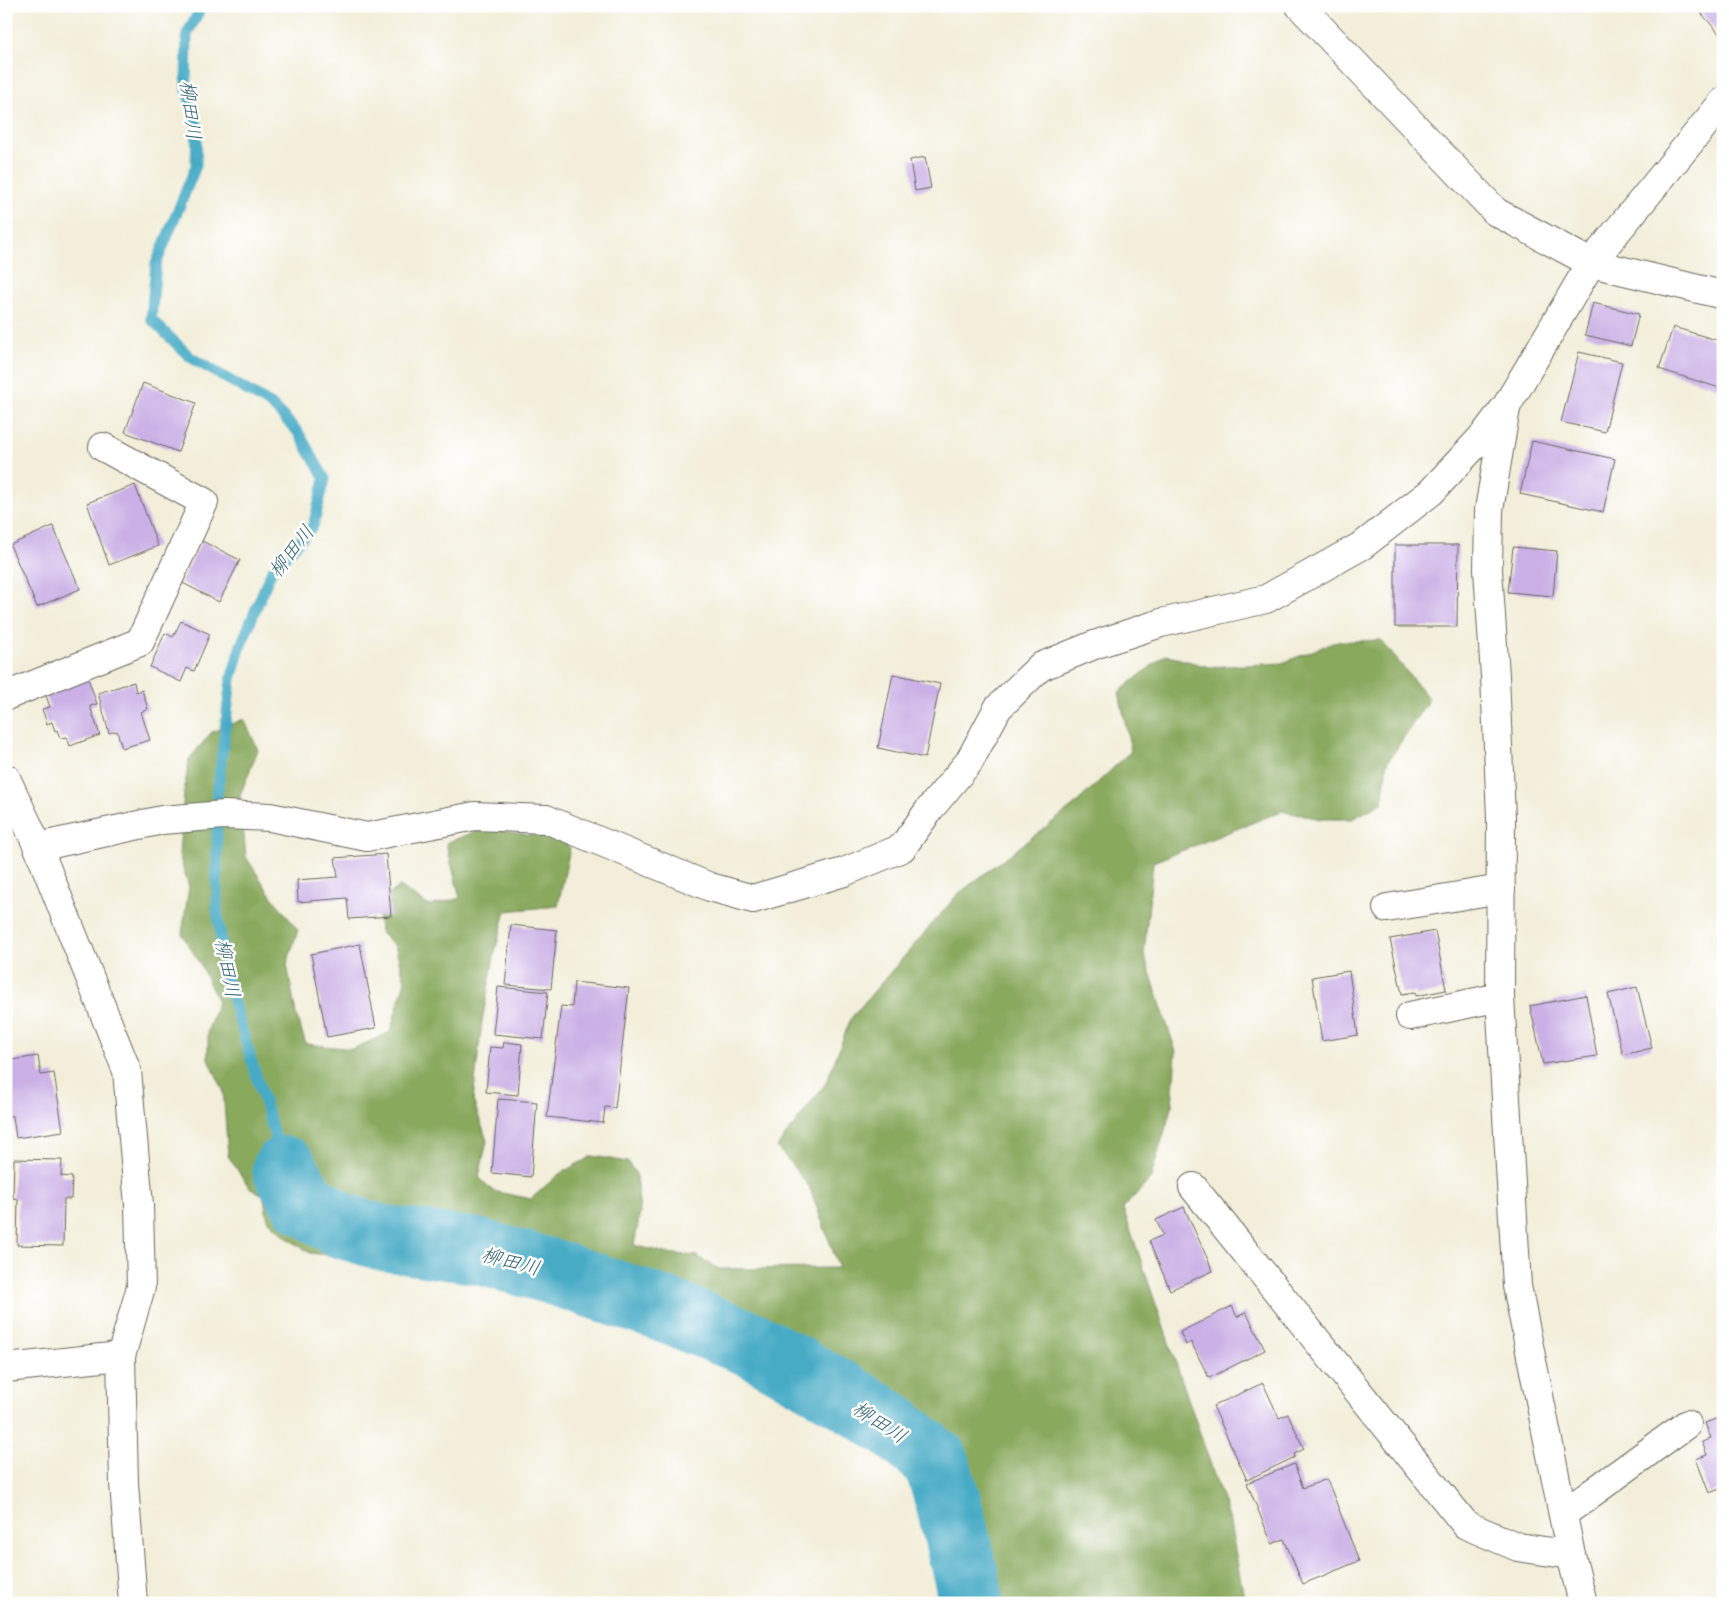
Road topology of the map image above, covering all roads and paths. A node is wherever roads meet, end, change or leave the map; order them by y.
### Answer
1 (1300, 6) edge
2 (1723, 102) edge
3 (1591, 262) junction
4 (1723, 295) edge
5 (1507, 405) junction
6 (102, 447) dead end
7 (6, 696) edge
8 (6, 778) edge
9 (38, 847) junction
10 (1501, 888) junction
11 (1387, 908) dead end
12 (1500, 997) junction
13 (1410, 1016) dead end
14 (1193, 1187) dead end
15 (121, 1356) junction
16 (6, 1368) edge
17 (1687, 1424) dead end
18 (1563, 1514) junction
19 (1571, 1555) junction
20 (133, 1603) edge
21 (1582, 1603) edge

1 - 3 street
2 - 3 street
3 - 4 street
3 - 5 street
5 - 9 street
5 - 10 street
6 - 7 street
8 - 9 street
9 - 15 street
10 - 11 street
10 - 12 street
12 - 13 street
12 - 18 street
14 - 19 street
15 - 16 street
15 - 20 street
17 - 18 street
18 - 19 street
19 - 21 street

